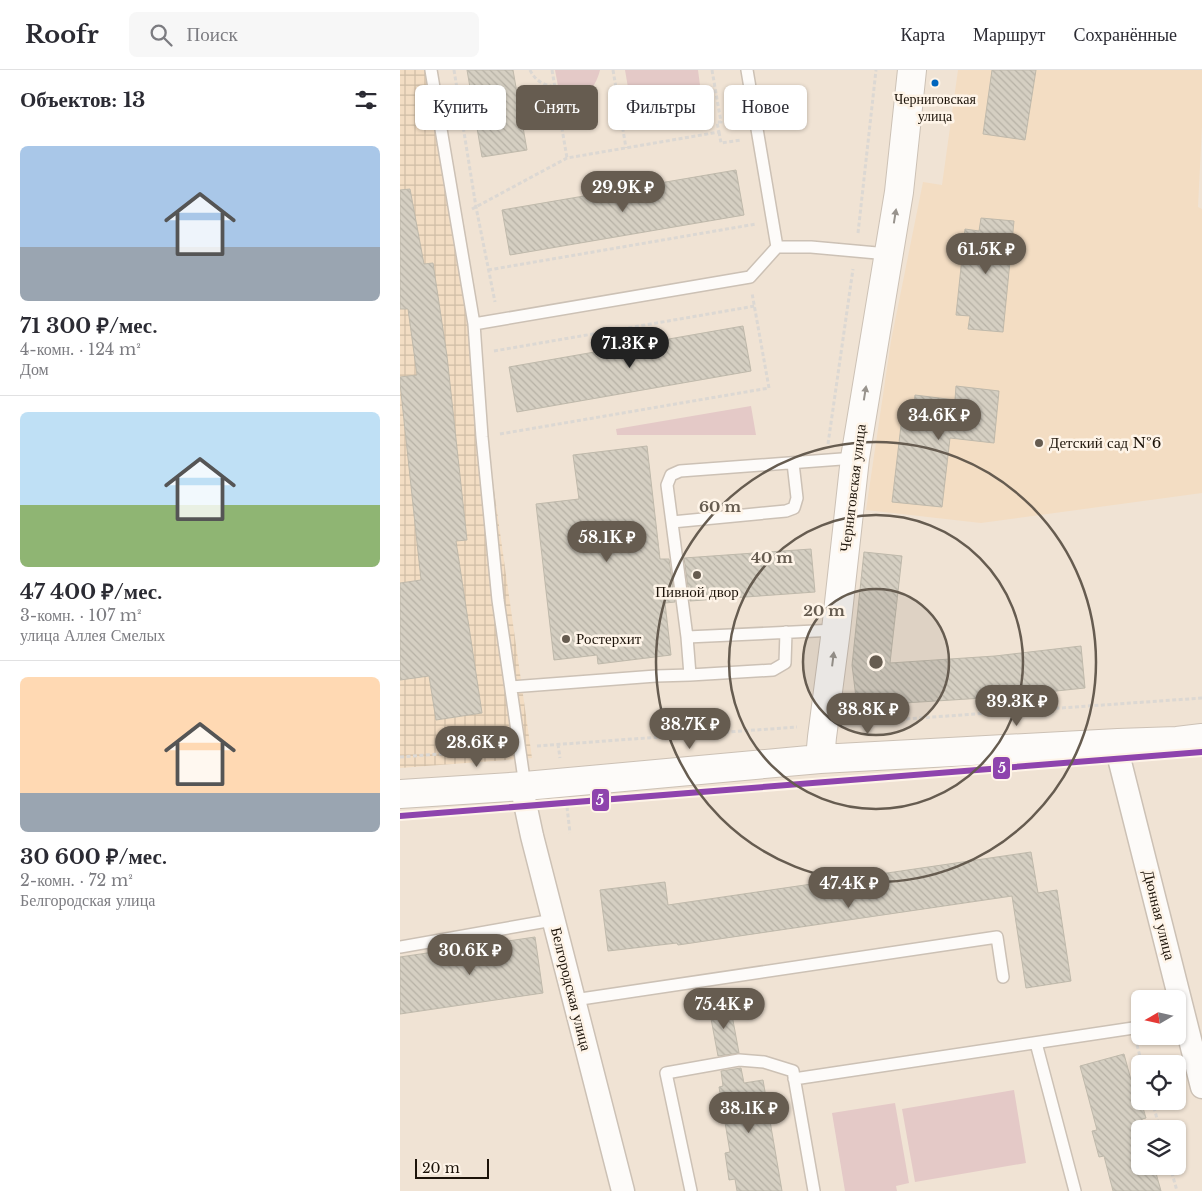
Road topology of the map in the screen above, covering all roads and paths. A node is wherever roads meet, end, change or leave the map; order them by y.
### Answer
1 (431, 70) edge
2 (454, 70) edge
3 (530, 70) edge
4 (552, 70) edge
5 (613, 70) edge
6 (712, 70) edge
7 (747, 70) edge
8 (912, 70) edge
9 (546, 85) edge
10 (555, 85) edge
11 (563, 130) edge
12 (719, 132) junction
13 (743, 140) dead end
14 (626, 148) junction
15 (568, 158) junction
16 (476, 207) junction
17 (456, 218) junction
18 (773, 221) junction
19 (777, 247) junction
20 (888, 254) junction
21 (488, 270) junction
22 (750, 277) junction
23 (755, 306) junction
24 (498, 320) junction
25 (474, 324) junction
26 (493, 351) dead end
27 (482, 437) junction
28 (854, 458) junction
29 (793, 463) junction
30 (672, 522) junction
31 (836, 630) junction
32 (786, 632) junction
33 (688, 637) junction
34 (690, 675) junction
35 (511, 687) junction
36 (1202, 738) edge
37 (1118, 743) junction
38 (820, 759) junction
39 (525, 786) junction
40 (400, 794) edge
41 (553, 920) junction
42 (400, 947) edge
43 (1003, 977) dead end
44 (1174, 990) edge
45 (574, 1000) junction
46 (1131, 1028) edge
47 (1186, 1037) edge
48 (1036, 1043) junction
49 (794, 1079) junction
50 (1202, 1087) edge
51 (1173, 1175) edge
52 (623, 1191) edge
53 (691, 1191) edge
54 (814, 1191) edge
55 (1075, 1191) edge
56 (1177, 1191) edge

1 - 17 lane
2 - 16 path
3 - 9 path
4 - 10 path
5 - 14 path
6 - 12 path
7 - 18 lane
20 -> 8 main road, Черниговская улица
11 - 15 path
12 - 13 path
12 - 14 path
14 - 15 path
15 - 16 path
16 - 17 path
16 - 21 path
17 - 25 lane
18 - 19 lane
18 - 21 path
19 - 20 lane
19 - 22 lane
28 -> 20 main road, Черниговская улица
21 - 24 path
22 - 23 path
22 - 24 lane
23 - 26 path
23 - 27 path
24 - 25 lane
25 - 27 lane
27 - 35 lane
28 - 29 lane
28 - 31 main road, Черниговская улица
29 - 30 lane
29 - 30 lane
30 - 33 lane
31 - 32 lane
38 -> 31 main road, Черниговская улица
32 - 33 lane
32 - 34 lane
33 - 34 lane
34 - 35 lane
35 - 39 lane
36 - 37 main road
37 - 38 main road
37 - 44 street, Дюнная улица
38 - 39 main road
39 - 40 main road
39 - 41 street, Белгородская улица
41 - 42 lane
41 - 45 street, Белгородская улица
43 - 45 lane
45 - 52 street, Белгородская улица
46 - 48 lane
47 - 50 street, Дюнная улица
48 - 49 lane
48 - 55 lane
49 - 53 lane
49 - 54 lane
51 - 56 path

